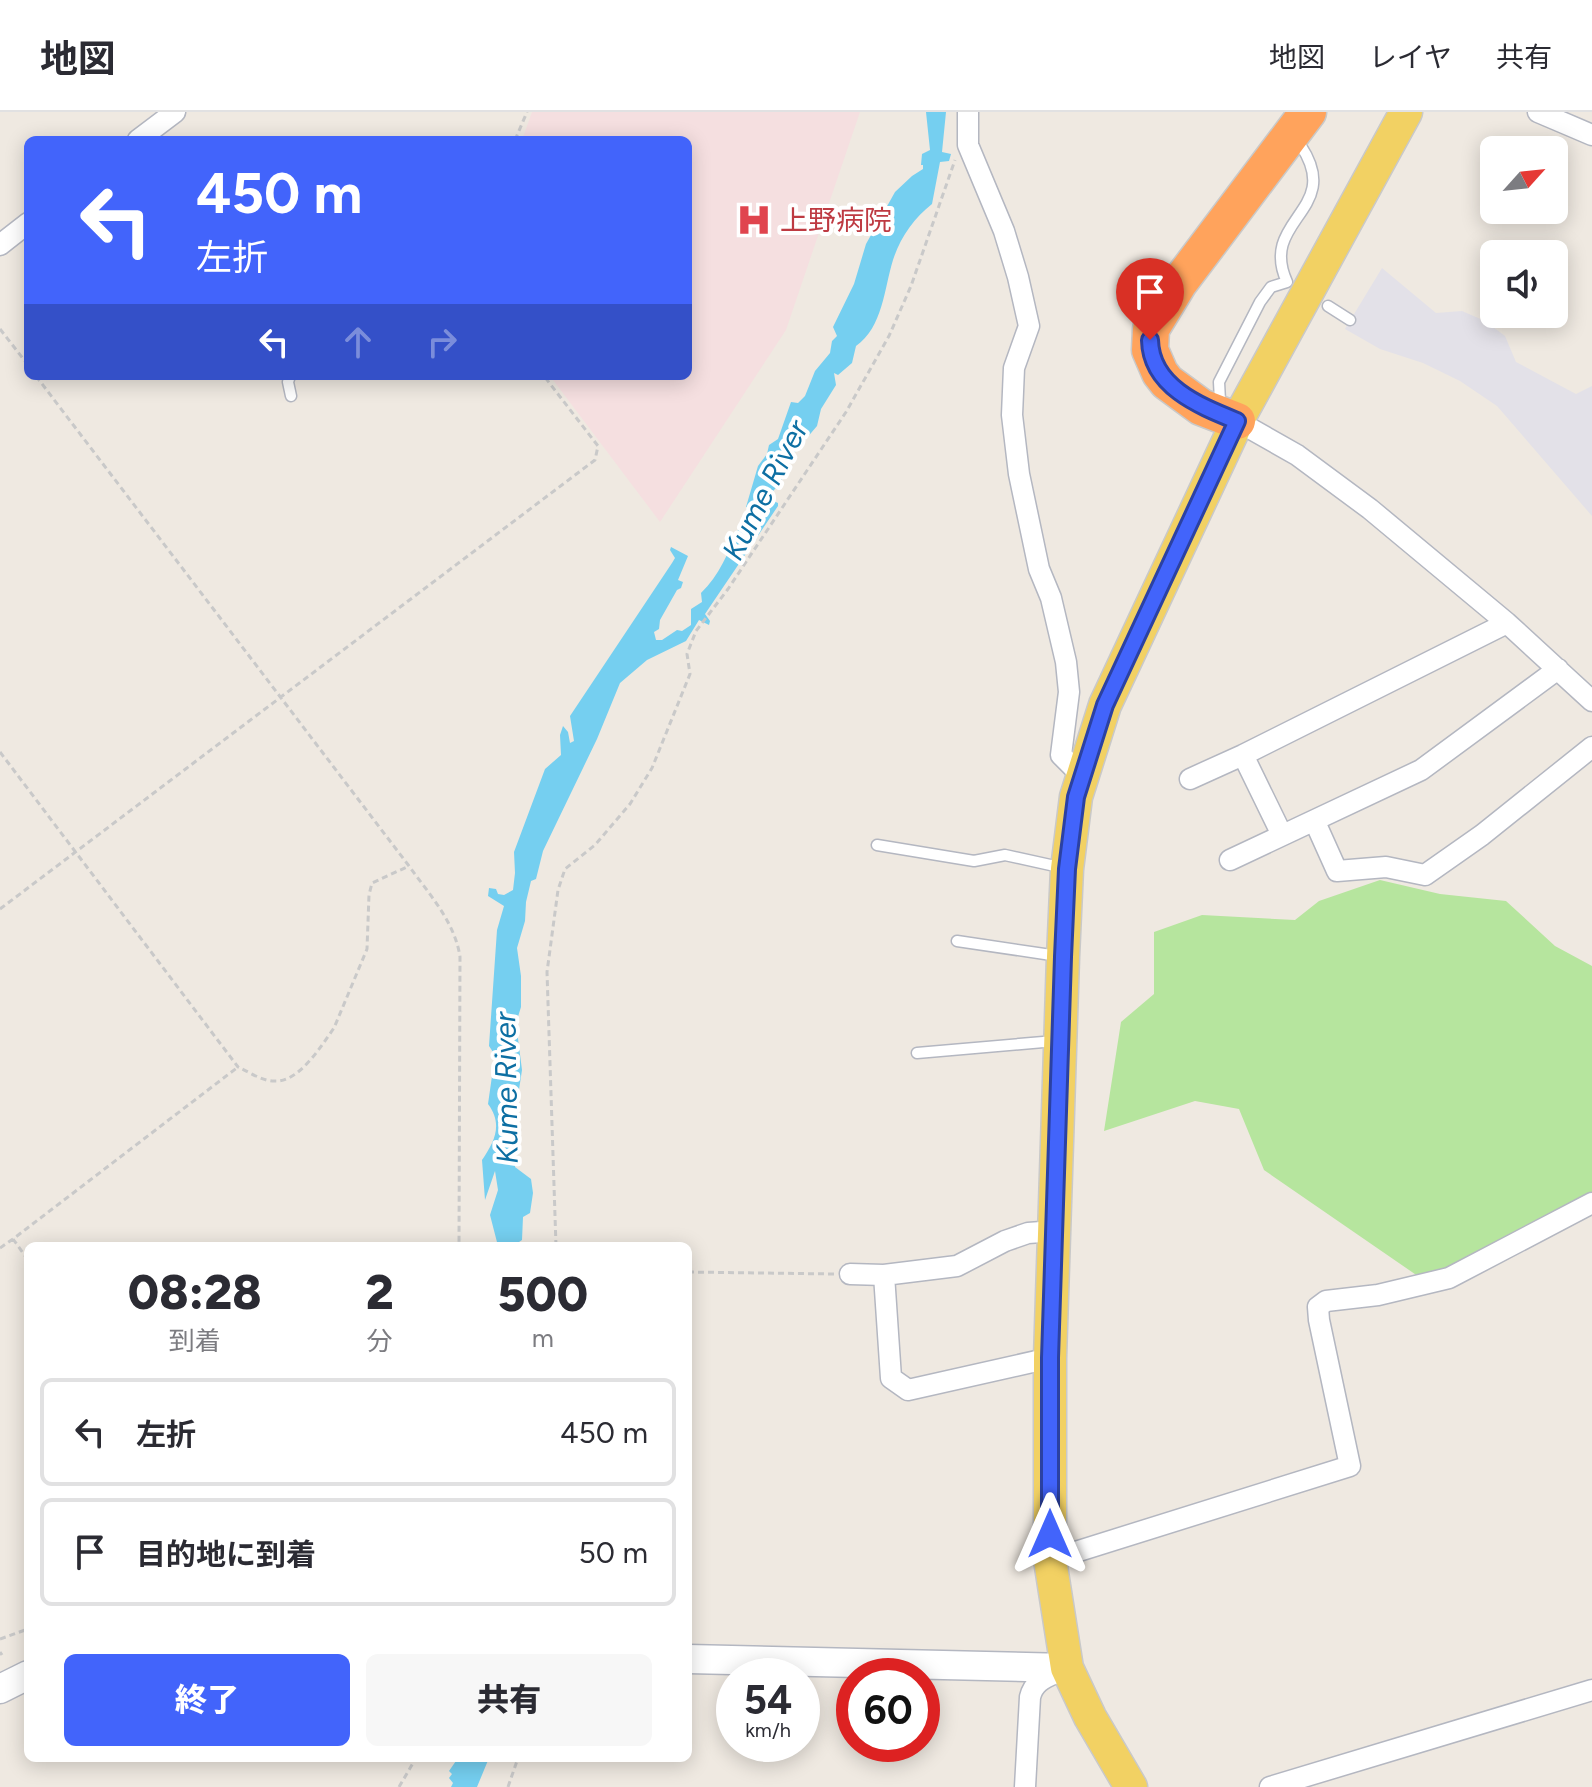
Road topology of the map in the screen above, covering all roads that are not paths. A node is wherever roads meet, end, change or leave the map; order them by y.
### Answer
1 (175, 112) edge
2 (1326, 112) edge
3 (1406, 112) edge
4 (1538, 112) edge
5 (967, 119) edge
6 (1304, 129) edge
7 (1592, 135) edge
8 (147, 136) edge
9 (24, 226) edge
10 (0, 245) edge
11 (1328, 306) dead end
12 (1350, 320) dead end
13 (289, 380) edge
14 (291, 396) dead end
15 (1233, 412) junction
16 (1507, 623) junction
17 (1558, 669) junction
18 (1592, 701) edge
19 (1592, 747) edge
20 (1243, 755) junction
21 (1085, 770) junction
22 (1190, 779) dead end
23 (1315, 822) junction
24 (1282, 835) junction
25 (877, 845) dead end
26 (1230, 860) dead end
27 (1067, 869) junction
28 (957, 941) dead end
29 (1063, 957) junction
30 (1061, 1041) junction
31 (917, 1053) dead end
32 (1592, 1203) edge
33 (1055, 1231) junction
34 (850, 1274) road end
35 (884, 1275) junction
36 (1050, 1358) junction
37 (1050, 1560) junction
38 (692, 1659) edge
39 (1067, 1668) junction
40 (24, 1677) edge
41 (0, 1689) edge
42 (1592, 1690) edge
43 (1025, 1787) edge
44 (1131, 1787) edge
45 (1270, 1787) edge

1 - 8 street
2 - 6 highway
3 - 15 main road
4 - 7 street
5 - 21 street
6 - 15 lane
6 - 15 highway
9 - 10 street
11 - 12 lane
13 - 14 lane
15 - 16 street
15 - 21 main road
16 - 17 street
16 - 20 street
17 - 18 street
17 - 23 street
19 - 23 street
20 - 22 street
20 - 24 street
21 - 27 main road
23 - 24 street
24 - 26 street
25 - 27 lane
27 - 29 main road
28 - 29 lane
29 - 30 main road
30 - 31 lane
30 - 33 main road
32 - 37 street
33 - 35 street
33 - 36 main road
34 - 35 street
35 - 36 street
36 - 37 main road
37 - 39 main road
38 - 39 street
39 - 43 street
39 - 44 main road
40 - 41 street
42 - 45 street

